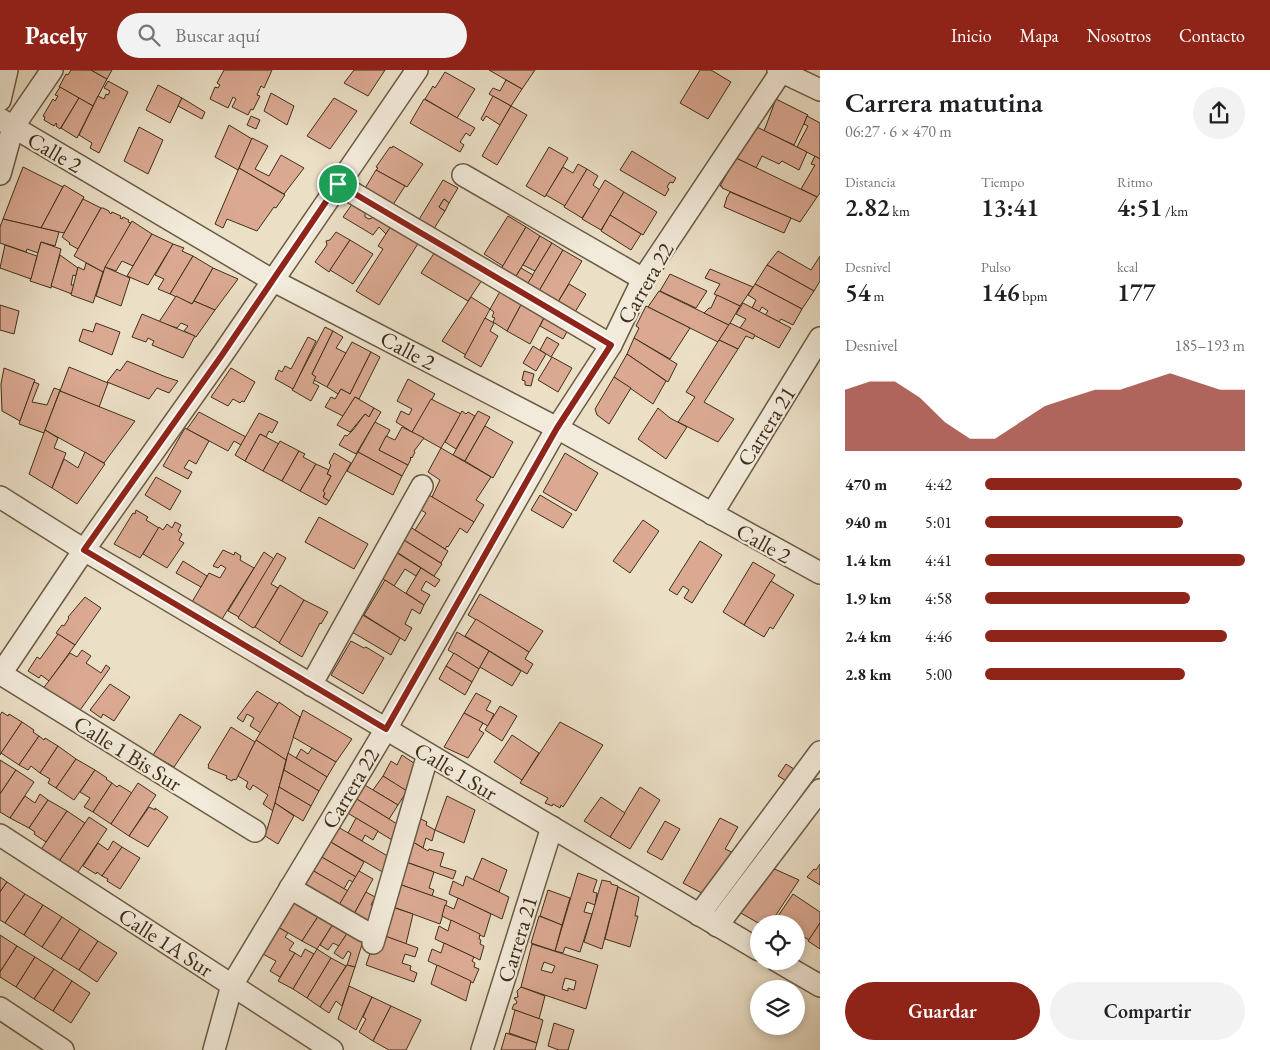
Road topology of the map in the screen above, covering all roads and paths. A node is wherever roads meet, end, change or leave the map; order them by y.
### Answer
1 (7, 70) edge
2 (52, 70) edge
3 (417, 70) edge
4 (780, 71) edge
5 (820, 90) edge
6 (0, 100) edge
7 (6, 123) edge
8 (0, 174) edge
9 (463, 175) dead end
10 (338, 184) junction
11 (642, 279) junction
12 (272, 280) junction
13 (820, 338) edge
14 (611, 345) junction
15 (557, 428) junction
16 (422, 486) dead end
17 (0, 497) edge
18 (712, 514) junction
19 (84, 550) junction
20 (820, 573) edge
21 (0, 675) edge
22 (311, 685) junction
23 (386, 729) junction
24 (820, 752) edge
25 (428, 754) junction
26 (820, 790) edge
27 (552, 827) junction
28 (256, 832) dead end
29 (0, 835) edge
30 (290, 888) junction
31 (699, 915) junction
32 (717, 926) junction
33 (750, 945) edge
34 (792, 970) edge
35 (232, 985) junction
36 (820, 986) edge
37 (0, 1008) edge
38 (63, 1050) edge
39 (214, 1050) edge
40 (332, 1050) edge
41 (482, 1050) edge

1 - 6 street
2 - 7 street
3 - 10 street
4 - 5 street
4 - 11 street, Carrera 22
7 - 8 street
7 - 12 street, Calle 2
9 - 11 street
10 - 12 street
10 - 14 street
11 - 14 street, Carrera 22
12 - 15 street, Calle 2
12 - 19 street
13 - 18 street, Carrera 21
14 - 15 street, Carrera 22
15 - 18 street, Calle 2
15 - 23 street, Carrera 22
16 - 22 street
17 - 19 street, Calle 1 Sur
18 - 20 street, Calle 2
19 - 21 street
19 - 22 street, Calle 1 Sur
21 - 28 street, Calle 1 Bis Sur
22 - 23 street, Calle 1 Sur
23 - 25 street, Calle 1 Sur
23 - 30 street, Carrera 22
24 - 31 street
25 - 27 street, Calle 1 Sur
25 - 30 street
26 - 32 street
27 - 31 street, Calle 1 Sur
27 - 41 street, Carrera 21
29 - 35 street, Calle 1A Sur
30 - 35 street, Carrera 22
31 - 32 street, Calle 1 Sur
32 - 33 street, Calle 1 Sur
34 - 36 street
35 - 39 street, Carrera 22
35 - 40 street, Calle 1A Sur
37 - 38 street

